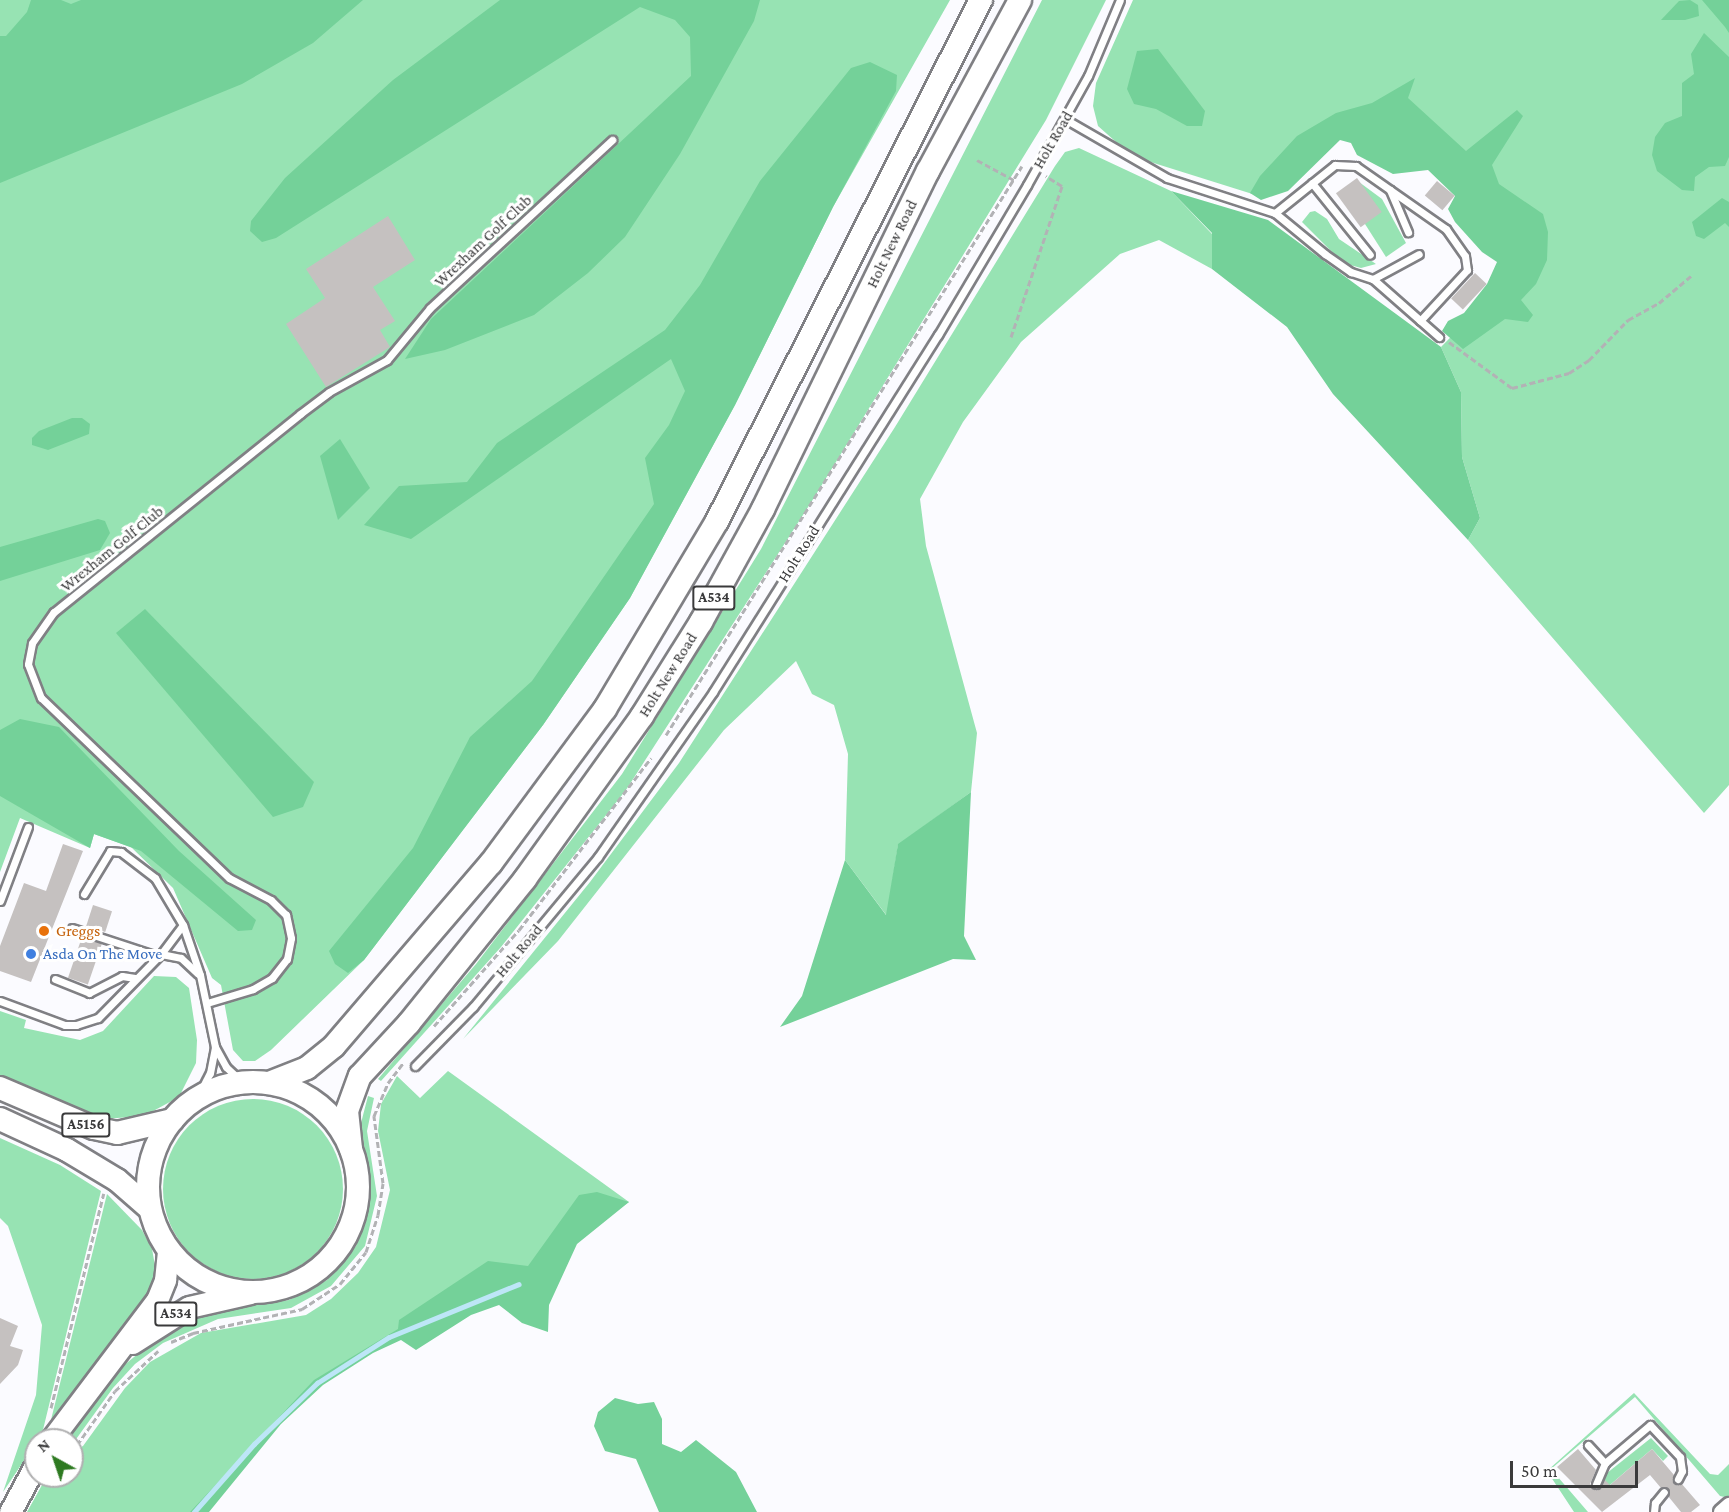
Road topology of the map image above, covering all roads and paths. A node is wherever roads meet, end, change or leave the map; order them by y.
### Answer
1 (981, 0) edge
2 (1020, 0) edge
3 (1120, 0) edge
4 (1065, 119) junction
5 (612, 140) dead end
6 (977, 160) dead end
7 (1036, 169) junction
8 (1014, 180) junction
9 (1312, 183) junction
10 (1027, 185) junction
11 (1390, 190) junction
12 (1275, 213) junction
13 (1408, 232) dead end
14 (1419, 254) dead end
15 (1370, 255) dead end
16 (1691, 276) dead end
17 (1373, 279) junction
18 (1420, 321) junction
19 (1011, 337) dead end
20 (1439, 337) joint
21 (661, 744) dead end
22 (654, 753) dead end
23 (28, 827) dead end
24 (84, 894) dead end
25 (0, 901) edge
26 (183, 925) junction
27 (72, 928) dead end
28 (159, 955) junction
29 (200, 975) junction
30 (135, 978) junction
31 (55, 979) dead end
32 (0, 1001) edge
33 (207, 1003) junction
34 (430, 1030) dead end
35 (215, 1047) junction
36 (409, 1055) dead end
37 (416, 1066) dead end
38 (242, 1082) junction
39 (269, 1083) junction
40 (0, 1088) edge
41 (197, 1098) junction
42 (0, 1119) edge
43 (172, 1120) junction
44 (351, 1149) junction
45 (108, 1175) junction
46 (149, 1208) junction
47 (168, 1250) junction
48 (250, 1293) junction
49 (113, 1358) junction
50 (47, 1428) edge
51 (67, 1428) edge
52 (84, 1435) edge
53 (1588, 1445) dead end
54 (1605, 1463) junction
55 (1678, 1479) dead end
56 (1596, 1484) dead end
57 (24, 1486) edge
58 (1664, 1492) dead end
59 (1729, 1505) edge
60 (10, 1512) edge
61 (1654, 1512) edge
62 (1720, 1512) edge

1 - 39 highway, Holt New Road / A534
2 - 44 highway, Holt New Road / A534
3 - 4 lane, Holt Road
4 - 7 lane, Holt Road
4 - 12 lane
5 - 33 lane, Wrexham Golf Club
6 - 8 path
7 - 8 path
7 - 10 lane, Holt Road
7 - 19 path
8 - 10 path
8 - 21 path
9 - 11 lane
9 - 12 lane
9 - 15 lane
10 - 37 lane, Holt Road
11 - 13 lane
11 - 18 lane
12 - 17 lane
14 - 17 lane
16 - 20 path
17 - 18 lane
18 - 20 lane
22 - 34 path
23 - 25 lane
24 - 26 lane
26 - 28 lane
26 - 29 lane
27 - 28 lane
28 - 29 lane
28 - 30 lane
29 - 33 lane
30 - 31 lane
30 - 32 lane
33 - 35 lane
35 - 38 lane
35 - 41 lane
36 - 52 path
38 - 39 highway
38 - 41 highway
39 - 44 highway
40 - 43 highway, A5156
41 - 43 highway
42 - 45 highway, A5156
43 - 46 highway
44 - 48 highway
45 - 46 highway, A5156
45 - 50 path
46 - 47 highway
47 - 48 highway
47 - 49 main road, A534
48 - 49 main road, A534
49 - 51 main road, A534
53 - 54 lane
54 - 55 lane
54 - 56 lane
57 - 60 main road
58 - 61 lane
59 - 62 street

